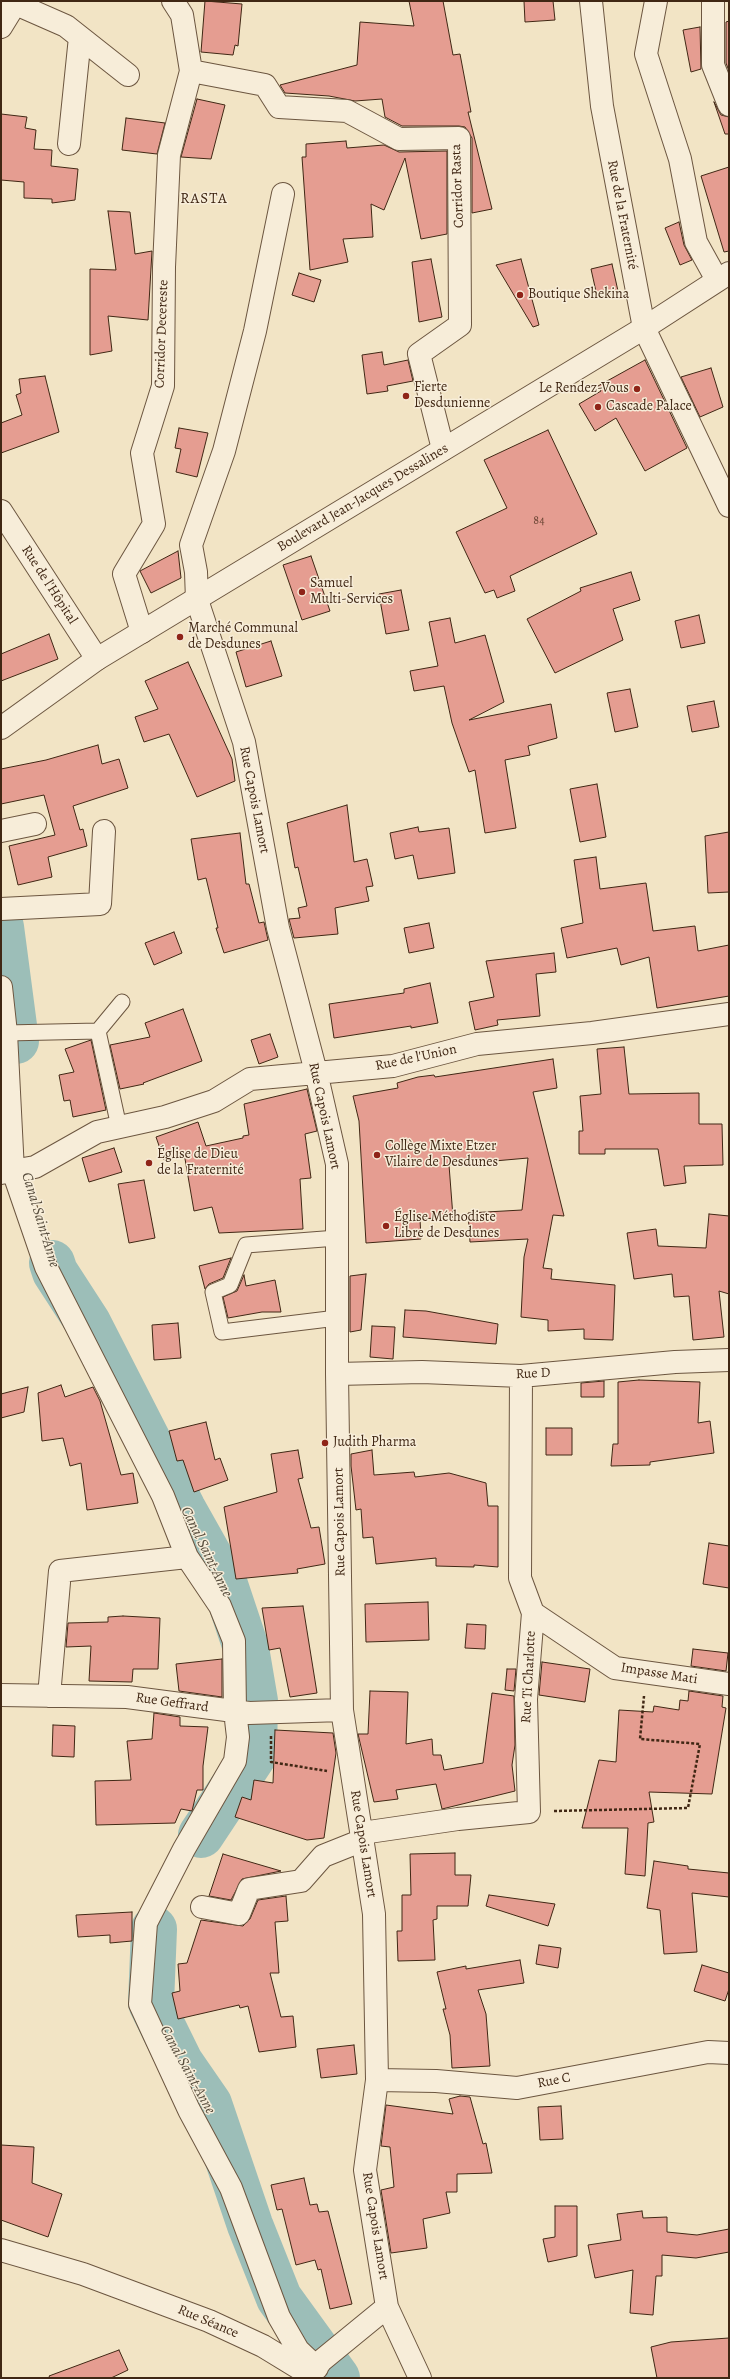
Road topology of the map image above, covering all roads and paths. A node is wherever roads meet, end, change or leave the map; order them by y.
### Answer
1 (173, 1) edge
2 (591, 1) edge
3 (656, 1) edge
4 (713, 1) edge
5 (13, 2) edge
6 (1, 27) edge
7 (80, 37) junction
8 (191, 71) junction
9 (128, 75) dead end
10 (729, 105) edge
11 (69, 144) dead end
12 (283, 194) dead end
13 (723, 276) edge
14 (644, 328) junction
15 (443, 449) junction
16 (729, 506) edge
17 (1, 511) edge
18 (197, 600) junction
19 (142, 632) junction
20 (97, 659) junction
21 (1, 728) edge
22 (35, 824) dead end
23 (1, 831) edge
24 (104, 831) dead end
25 (1, 909) edge
26 (1, 987) edge
27 (122, 1002) dead end
28 (729, 1014) edge
29 (98, 1031) junction
30 (6, 1033) junction
31 (316, 1072) junction
32 (118, 1127) junction
33 (17, 1171) edge
34 (337, 1238) junction
35 (337, 1318) junction
36 (729, 1360) edge
37 (337, 1374) junction
38 (521, 1376) junction
39 (187, 1557) junction
40 (533, 1613) junction
41 (646, 1672) junction
42 (729, 1684) edge
43 (1, 1695) edge
44 (49, 1696) junction
45 (342, 1710) junction
46 (254, 1713) junction
47 (351, 1776) junction
48 (529, 1812) junction
49 (362, 1836) junction
50 (202, 1907) dead end
51 (729, 2052) edge
52 (377, 2080) junction
53 (1, 2250) edge
54 (387, 2307) junction
55 (316, 2370) edge
56 (420, 2378) edge

1 - 8 street
2 - 14 street, Rue de la Fraternité
3 - 13 street
4 - 10 street
5 - 6 street
5 - 7 street
7 - 9 street
7 - 11 street
8 - 15 street, Corridor Rasta
8 - 19 street, Corridor Decereste
12 - 18 street, Rue Capois Lamort
13 - 14 street, Boulevard Jean-Jacques Dessalines
14 - 15 street, Boulevard Jean-Jacques Dessalines
14 - 16 street, Rue de la Fraternité
15 - 18 street, Boulevard Jean-Jacques Dessalines
17 - 20 street, Rue de l'Hôpital
18 - 19 street, Boulevard Jean-Jacques Dessalines
18 - 31 street, Rue Capois Lamort
19 - 20 street, Boulevard Jean-Jacques Dessalines
20 - 21 street, Boulevard Jean-Jacques Dessalines
22 - 23 street
24 - 25 street
26 - 30 street
27 - 29 lane
28 - 31 street, Rue de l'Union
29 - 30 lane
29 - 32 lane
30 - 33 street
31 - 32 street, Rue de l'Union
31 - 34 street, Rue Capois Lamort
32 - 33 street, Rue de l'Union
33 - 39 street
34 - 35 street, Rue Capois Lamort
34 - 35 lane
35 - 37 street, Rue Capois Lamort
36 - 38 street, Rue D
37 - 38 street, Rue D
37 - 45 street, Rue Capois Lamort
38 - 40 street, Rue Ti Charlotte
39 - 44 street
39 - 46 street
40 - 41 street, Impasse Mati
40 - 48 street, Rue Ti Charlotte
41 - 42 street, Impasse Mati
41 - 48 path
43 - 44 street, Rue Geffrard
44 - 46 street, Rue Geffrard
45 - 46 street, Rue Geffrard
45 - 47 street, Rue Capois Lamort
46 - 47 path
46 - 55 street
47 - 49 street, Rue Capois Lamort
48 - 49 street
49 - 50 street
49 - 52 street, Rue Capois Lamort
51 - 52 street, Rue C
52 - 54 street, Rue Capois Lamort
53 - 55 street, Rue Séance
54 - 55 street
54 - 56 street, Rue Capois Lamort

